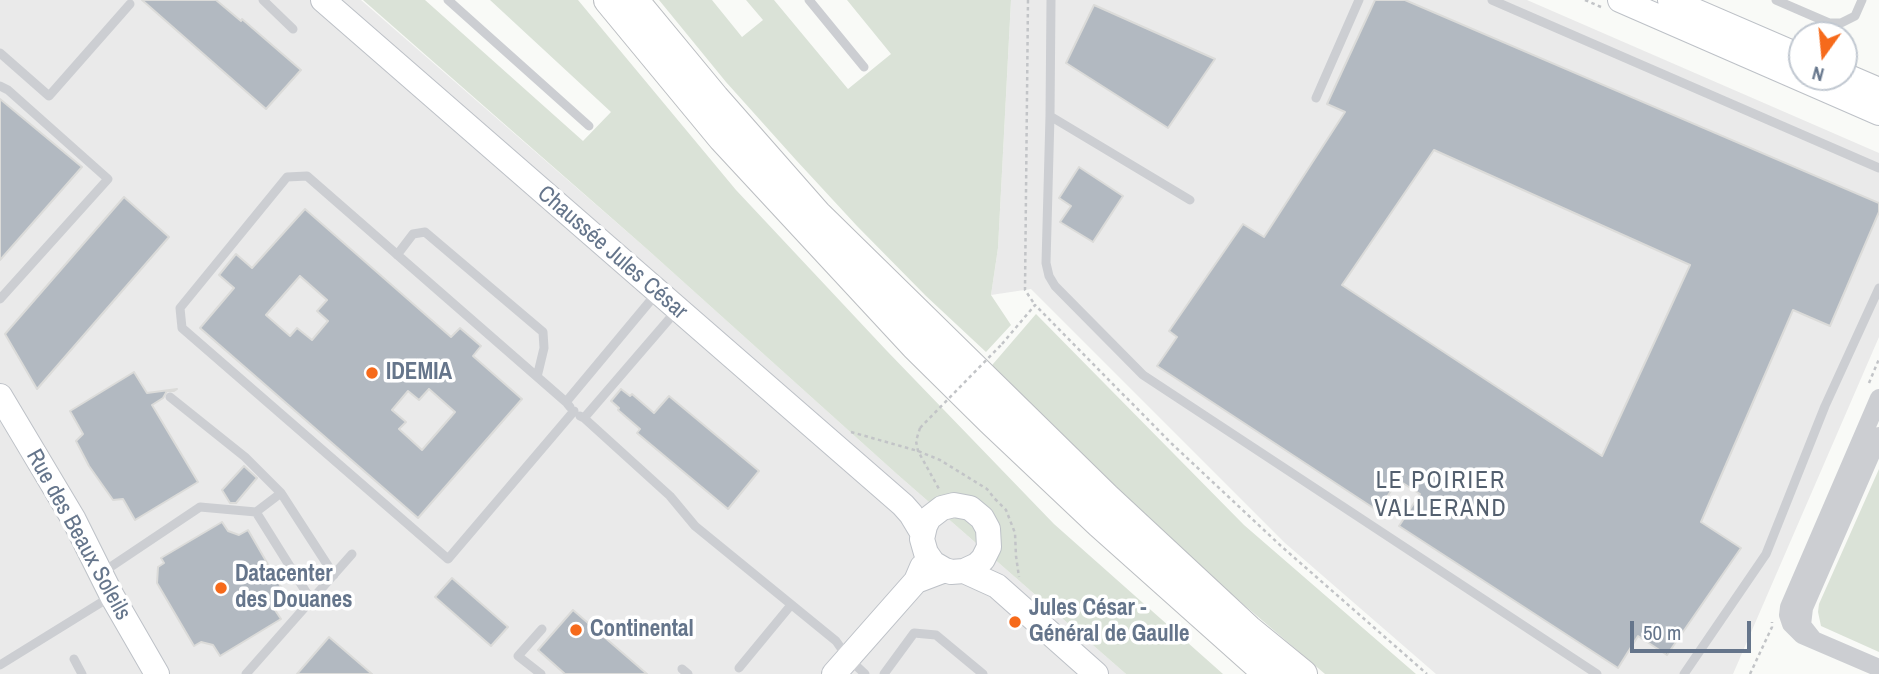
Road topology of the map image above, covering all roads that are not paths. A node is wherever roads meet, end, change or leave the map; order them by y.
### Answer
1 (263, 0) edge
2 (323, 0) edge
3 (448, 0) edge
4 (608, 0) edge
5 (634, 0) edge
6 (809, 0) edge
7 (1051, 0) edge
8 (1359, 0) edge
9 (1492, 0) edge
10 (1620, 0) edge
11 (1670, 0) edge
12 (1776, 0) edge
13 (1862, 0) edge
14 (130, 4) dead end
15 (293, 30) dead end
16 (1788, 51) edge
17 (0, 53) edge
18 (864, 67) dead end
19 (1858, 81) edge
20 (0, 86) edge
21 (1879, 90) edge
22 (1317, 98) dead end
23 (1879, 113) edge
24 (1051, 116) junction
25 (589, 126) dead end
26 (1879, 169) edge
27 (1190, 200) dead end
28 (397, 255) junction
29 (1879, 288) edge
30 (657, 293) junction
31 (0, 299) edge
32 (677, 310) junction
33 (537, 377) junction
34 (0, 396) edge
35 (170, 397) dead end
36 (1879, 398) edge
37 (566, 402) junction
38 (574, 411) junction
39 (584, 418) junction
40 (1879, 436) edge
41 (281, 493) junction
42 (903, 505) junction
43 (942, 509) junction
44 (256, 512) junction
45 (924, 543) junction
46 (986, 553) junction
47 (352, 554) dead end
48 (954, 570) junction
49 (101, 573) junction
50 (334, 575) junction
51 (916, 581) junction
52 (997, 586) junction
53 (112, 596) junction
54 (312, 600) junction
55 (791, 605) junction
56 (542, 629) dead end
57 (1813, 639) junction
58 (74, 659) dead end
59 (0, 664) edge
60 (1879, 667) edge
61 (739, 668) dead end
62 (849, 669) edge
63 (82, 674) edge
64 (157, 674) edge
65 (246, 674) edge
66 (541, 674) edge
67 (884, 674) edge
68 (983, 674) edge
69 (1096, 674) edge
70 (1268, 674) edge
71 (1303, 674) edge
72 (1597, 674) edge
73 (1684, 674) edge

1 - 15 lane
2 - 30 main road, Chaussée Jules César
3 - 25 lane
4 - 70 highway
5 - 71 highway
6 - 18 lane
7 - 24 lane
8 - 22 lane
9 - 26 lane
10 - 23 main road
11 - 16 main road
12 - 13 lane
14 - 17 lane
19 - 21 main road
20 - 31 lane
24 - 27 lane
24 - 72 lane
28 - 33 lane
28 - 33 lane
28 - 38 lane
29 - 73 lane
30 - 32 main road, Chaussée Jules César
30 - 37 lane
32 - 39 lane
32 - 42 main road, Chaussée Jules César
33 - 37 lane
34 - 49 main road, Rue des Beaux Soleils
35 - 41 lane
36 - 57 street
37 - 38 lane
38 - 39 lane
39 - 55 lane
40 - 57 street
41 - 44 lane
41 - 50 lane
42 - 43 main road, Chaussée Jules César
42 - 45 main road, Chaussée Jules César
43 - 45 main road
43 - 46 main road
44 - 49 lane
44 - 54 lane
45 - 48 main road
45 - 51 main road
46 - 48 main road
46 - 52 main road
47 - 50 lane
48 - 51 main road
48 - 52 main road
49 - 53 main road, Rue des Beaux Soleils
50 - 54 lane
51 - 62 main road
52 - 69 main road
53 - 59 lane
53 - 64 main road, Rue des Beaux Soleils
54 - 65 lane
55 - 61 lane
55 - 62 lane
56 - 66 lane
57 - 60 street
58 - 63 lane
67 - 68 lane

